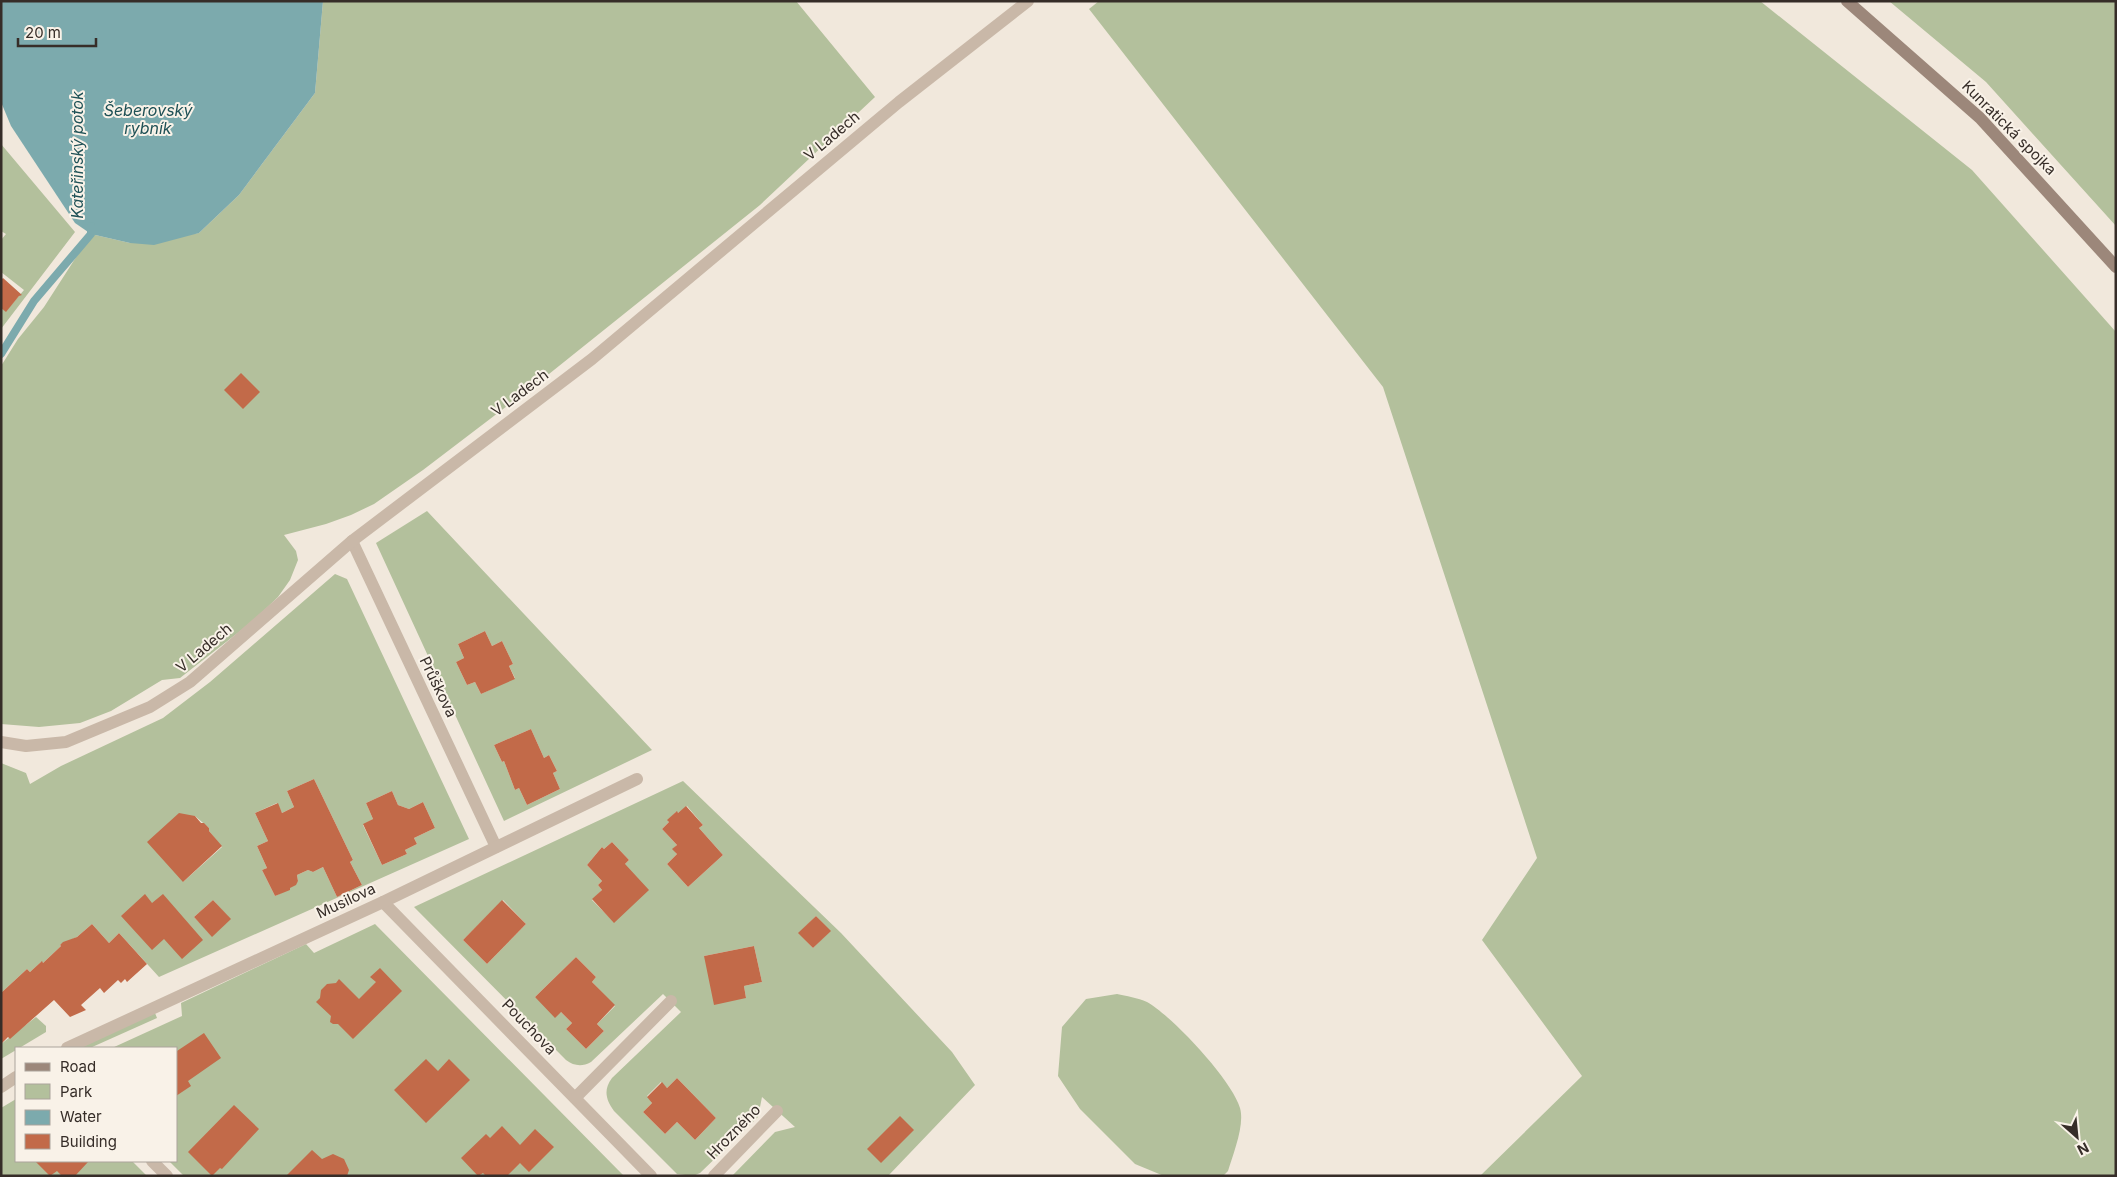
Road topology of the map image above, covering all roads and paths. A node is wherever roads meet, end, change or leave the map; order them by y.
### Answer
1 (1028, 1) edge
2 (1847, 1) edge
3 (2116, 267) edge
4 (352, 541) junction
5 (1, 742) edge
6 (637, 779) dead end
7 (496, 847) junction
8 (383, 902) junction
9 (671, 1001) dead end
10 (69, 1047) edge
11 (15, 1078) edge
12 (1, 1087) edge
13 (575, 1098) junction
14 (777, 1112) dead end
15 (153, 1162) edge
16 (167, 1176) edge
17 (651, 1176) edge
18 (714, 1176) edge

1 - 4 street, V Ladech
2 - 3 main road, Kunratická spojka
4 - 5 street, V Ladech
4 - 7 street, Průškova
6 - 7 street, Musilova
7 - 8 street, Musilova
8 - 10 street, Musilova
8 - 13 street, Pouchova
9 - 13 street
11 - 12 street
13 - 17 street, Pouchova
14 - 18 street, Hrozného
15 - 16 street

